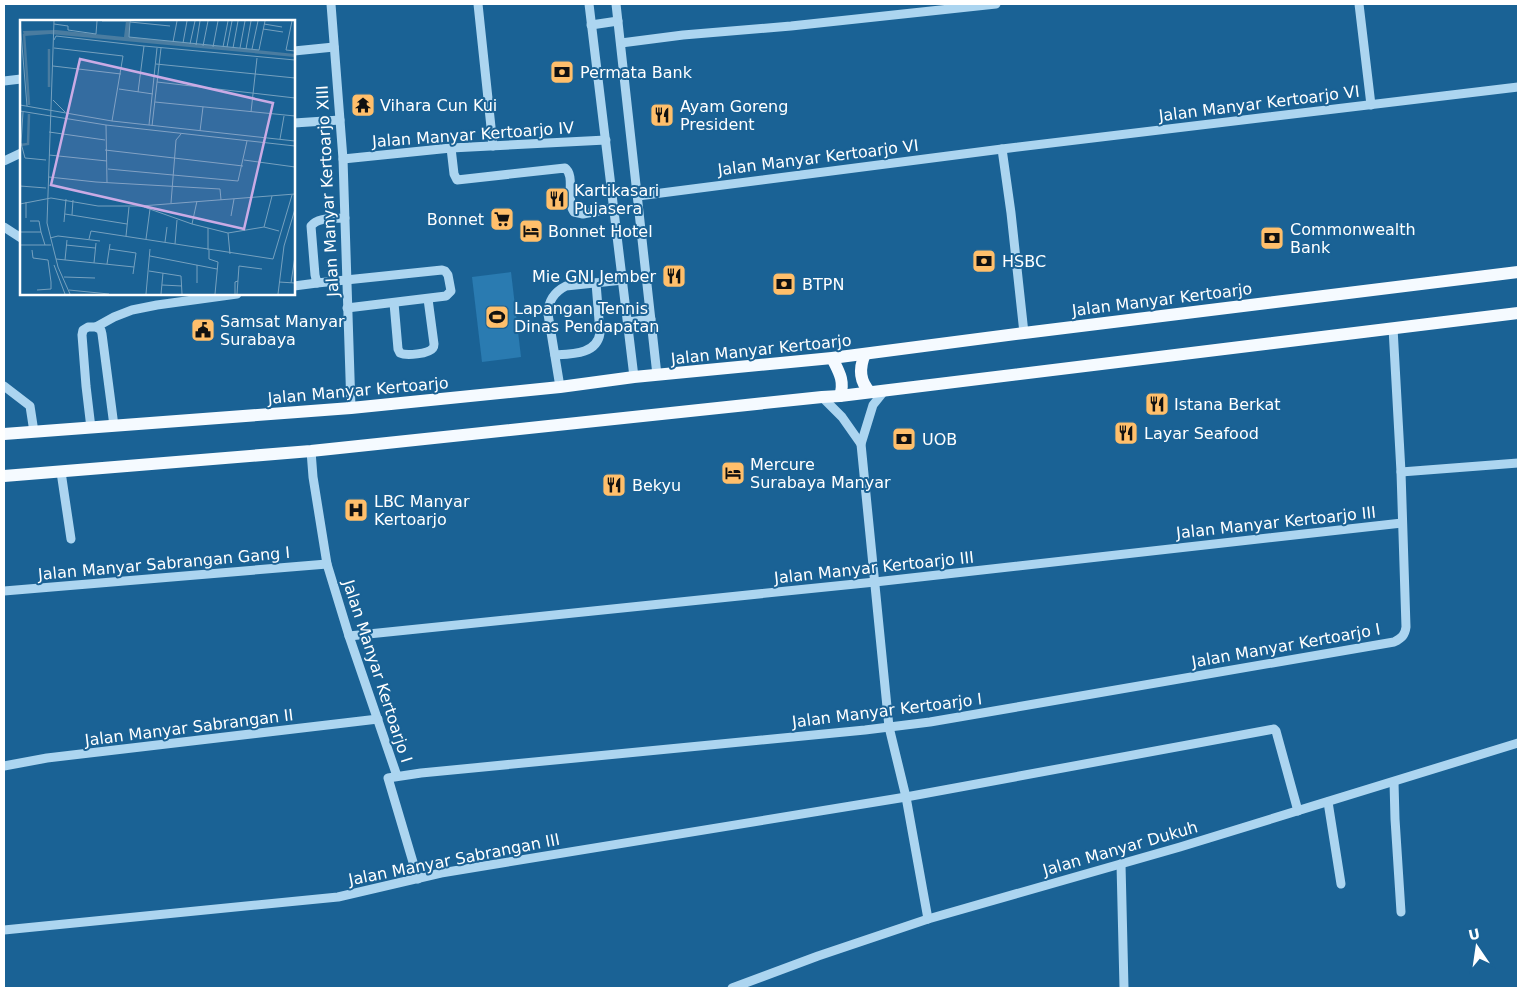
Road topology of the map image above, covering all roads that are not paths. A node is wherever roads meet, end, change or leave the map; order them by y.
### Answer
1 (331, 4) edge
2 (478, 4) edge
3 (589, 4) edge
4 (616, 4) edge
5 (996, 4) edge
6 (1359, 4) edge
7 (618, 21) junction
8 (592, 25) junction
9 (621, 43) junction
10 (334, 47) junction
11 (295, 51) edge
12 (20, 79) edge
13 (4, 81) edge
14 (1518, 87) edge
15 (1371, 105) junction
16 (340, 120) junction
17 (295, 123) edge
18 (606, 140) junction
19 (493, 146) junction
20 (451, 148) junction
21 (1002, 149) junction
22 (20, 153) edge
23 (343, 159) junction
24 (4, 161) edge
25 (638, 196) junction
26 (614, 208) junction
27 (345, 218) junction
28 (4, 227) edge
29 (20, 237) edge
30 (1518, 272) edge
31 (347, 280) junction
32 (623, 280) junction
33 (317, 283) junction
34 (596, 283) junction
35 (295, 286) edge
36 (230, 295) edge
37 (428, 299) junction
38 (394, 302) junction
39 (347, 308) junction
40 (1518, 312) edge
41 (651, 319) junction
42 (628, 322) junction
43 (96, 327) junction
44 (1393, 328) junction
45 (1024, 333) junction
46 (865, 354) junction
47 (555, 355) junction
48 (832, 358) junction
49 (657, 375) junction
50 (634, 377) junction
51 (4, 386) edge
52 (560, 387) junction
53 (885, 390) junction
54 (870, 392) junction
55 (840, 396) junction
56 (822, 397) junction
57 (351, 408) junction
58 (114, 426) junction
59 (91, 428) junction
60 (34, 432) junction
61 (6, 434) edge
62 (861, 444) junction
63 (311, 451) junction
64 (1518, 463) edge
65 (61, 472) junction
66 (1401, 472) junction
67 (4, 476) edge
68 (1402, 523) junction
69 (71, 539) dead end
70 (327, 564) junction
71 (875, 582) junction
72 (4, 591) edge
73 (349, 636) junction
74 (378, 719) junction
75 (888, 727) junction
76 (1518, 743) edge
77 (4, 766) edge
78 (397, 776) junction
79 (1394, 782) junction
80 (906, 796) junction
81 (1328, 802) junction
82 (1298, 811) junction
83 (1121, 864) junction
84 (418, 878) junction
85 (1341, 884) dead end
86 (1401, 912) dead end
87 (928, 919) junction
88 (4, 930) edge
89 (732, 988) edge
90 (1124, 988) edge

1 - 10 street, Jalan Manyar Kertoarjo XIII
2 - 19 street
3 - 8 street
4 - 7 street
5 - 9 street
6 - 15 street
7 - 8 street
7 - 9 street
8 - 18 street
9 - 25 street
10 - 11 street
10 - 16 street, Jalan Manyar Kertoarjo XIII
12 - 13 street
14 - 15 street, Jalan Manyar Kertoarjo VI
15 - 21 street, Jalan Manyar Kertoarjo VI
16 - 17 street
16 - 23 street, Jalan Manyar Kertoarjo XIII
18 - 19 street, Jalan Manyar Kertoarjo IV
18 - 26 street
19 - 20 street, Jalan Manyar Kertoarjo IV
20 - 23 street, Jalan Manyar Kertoarjo IV
20 - 26 street
21 - 25 street, Jalan Manyar Kertoarjo VI
21 - 45 street
22 - 24 street
23 - 27 street, Jalan Manyar Kertoarjo XIII
25 - 41 street
26 - 32 street
27 - 31 street, Jalan Manyar Kertoarjo XIII
27 - 33 street
28 - 29 street
30 - 45 main road, Jalan Manyar Kertoarjo
31 - 33 street
31 - 37 street
31 - 39 street, Jalan Manyar Kertoarjo XIII
32 - 34 street
32 - 42 street
33 - 35 street
34 - 47 street
34 - 47 street
36 - 43 street
37 - 38 street
37 - 38 street
38 - 39 street
39 - 57 street, Jalan Manyar Kertoarjo XIII
40 - 44 main road
41 - 42 street
41 - 49 street
42 - 50 street
43 - 58 street
43 - 59 street
44 - 53 main road
44 - 66 street, Jalan Manyar Kertoarjo I
45 - 46 main road, Jalan Manyar Kertoarjo
46 - 48 main road, Jalan Manyar Kertoarjo
46 - 54 main road
47 - 52 street
48 - 49 main road, Jalan Manyar Kertoarjo
48 - 55 main road
49 - 50 main road, Jalan Manyar Kertoarjo
50 - 52 main road, Jalan Manyar Kertoarjo
51 - 60 street
52 - 57 main road, Jalan Manyar Kertoarjo
53 - 54 main road
53 - 62 street
54 - 55 main road
55 - 56 main road
56 - 62 street
56 - 63 main road
57 - 58 main road, Jalan Manyar Kertoarjo
58 - 59 main road, Jalan Manyar Kertoarjo
59 - 60 main road, Jalan Manyar Kertoarjo
60 - 61 main road, Jalan Manyar Kertoarjo
62 - 71 street
63 - 65 main road
63 - 70 street, Jalan Manyar Kertoarjo I
64 - 66 street
65 - 67 main road
65 - 69 street
66 - 68 street, Jalan Manyar Kertoarjo I
68 - 71 street, Jalan Manyar Kertoarjo III
68 - 75 street, Jalan Manyar Kertoarjo I
70 - 72 street, Jalan Manyar Sabrangan Gang I
70 - 73 street, Jalan Manyar Kertoarjo I
71 - 73 street, Jalan Manyar Kertoarjo III
71 - 75 street
73 - 74 street, Jalan Manyar Kertoarjo I
74 - 77 street, Jalan Manyar Sabrangan II
74 - 78 street, Jalan Manyar Kertoarjo I
75 - 78 street, Jalan Manyar Kertoarjo I
75 - 80 street
76 - 79 street, Jalan Manyar Dukuh
78 - 84 street
79 - 81 street, Jalan Manyar Dukuh
79 - 86 street
80 - 82 street, Jalan Manyar Sabrangan III
80 - 84 street, Jalan Manyar Sabrangan III
80 - 87 street
81 - 82 street, Jalan Manyar Dukuh
81 - 85 street
82 - 83 street, Jalan Manyar Dukuh
83 - 87 street, Jalan Manyar Dukuh
83 - 90 street
84 - 88 street, Jalan Manyar Sabrangan III
87 - 89 street, Jalan Manyar Dukuh

